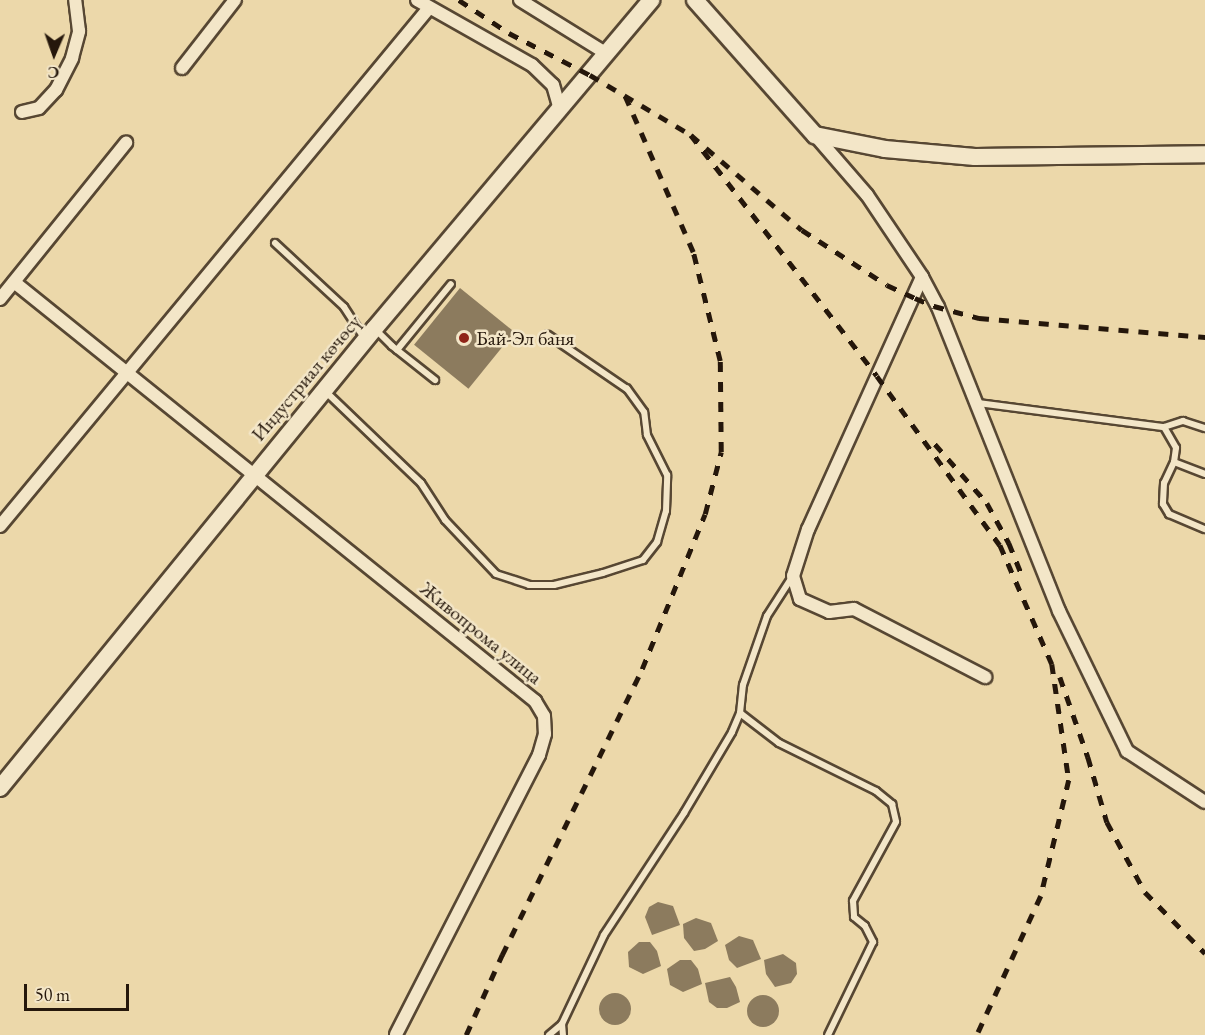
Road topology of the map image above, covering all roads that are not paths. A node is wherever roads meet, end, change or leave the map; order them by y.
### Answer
1 (75, 0) edge
2 (235, 0) edge
3 (417, 0) edge
4 (520, 0) edge
5 (651, 0) edge
6 (695, 0) edge
7 (429, 8) junction
8 (607, 54) junction
9 (182, 68) dead end
10 (560, 110) junction
11 (22, 112) dead end
12 (815, 135) junction
13 (126, 142) dead end
14 (1205, 154) edge
15 (275, 243) dead end
16 (922, 277) junction
17 (14, 282) junction
18 (451, 284) dead end
19 (0, 300) edge
20 (370, 334) junction
21 (548, 335) dead end
22 (397, 350) junction
23 (126, 373) junction
24 (435, 380) dead end
25 (324, 390) junction
26 (978, 403) junction
27 (1164, 427) junction
28 (1205, 428) edge
29 (1174, 462) junction
30 (1205, 474) edge
31 (253, 475) junction
32 (0, 526) edge
33 (1205, 529) edge
34 (793, 576) junction
35 (985, 677) dead end
36 (740, 713) junction
37 (0, 788) edge
38 (1205, 802) edge
39 (562, 1024) junction
40 (396, 1035) edge
41 (549, 1035) edge
42 (563, 1035) edge
43 (828, 1035) edge

1 - 11 street
2 - 9 street
3 - 7 street
4 - 8 street
5 - 8 main road, Индустриал көчөсү
6 - 12 main road
7 - 10 street
7 - 23 street
8 - 10 main road, Индустриал көчөсү
10 - 20 main road, Индустриал көчөсү
12 - 14 main road
12 - 16 street
13 - 17 street
15 - 20 lane
16 - 26 street
16 - 34 street
17 - 19 street
17 - 23 street, Живопрома улица
18 - 22 lane
20 - 22 lane
20 - 25 main road, Индустриал көчөсү
21 - 25 lane
22 - 24 lane
23 - 31 street, Живопрома улица
23 - 32 street
25 - 31 main road, Индустриал көчөсү
26 - 27 lane
26 - 38 street
27 - 28 lane
27 - 29 lane
29 - 30 lane
29 - 33 lane
31 - 37 main road, Индустриал көчөсү
31 - 40 street, Живопрома улица
34 - 35 street
34 - 36 lane
36 - 39 lane
36 - 43 lane
39 - 41 lane
39 - 42 lane

